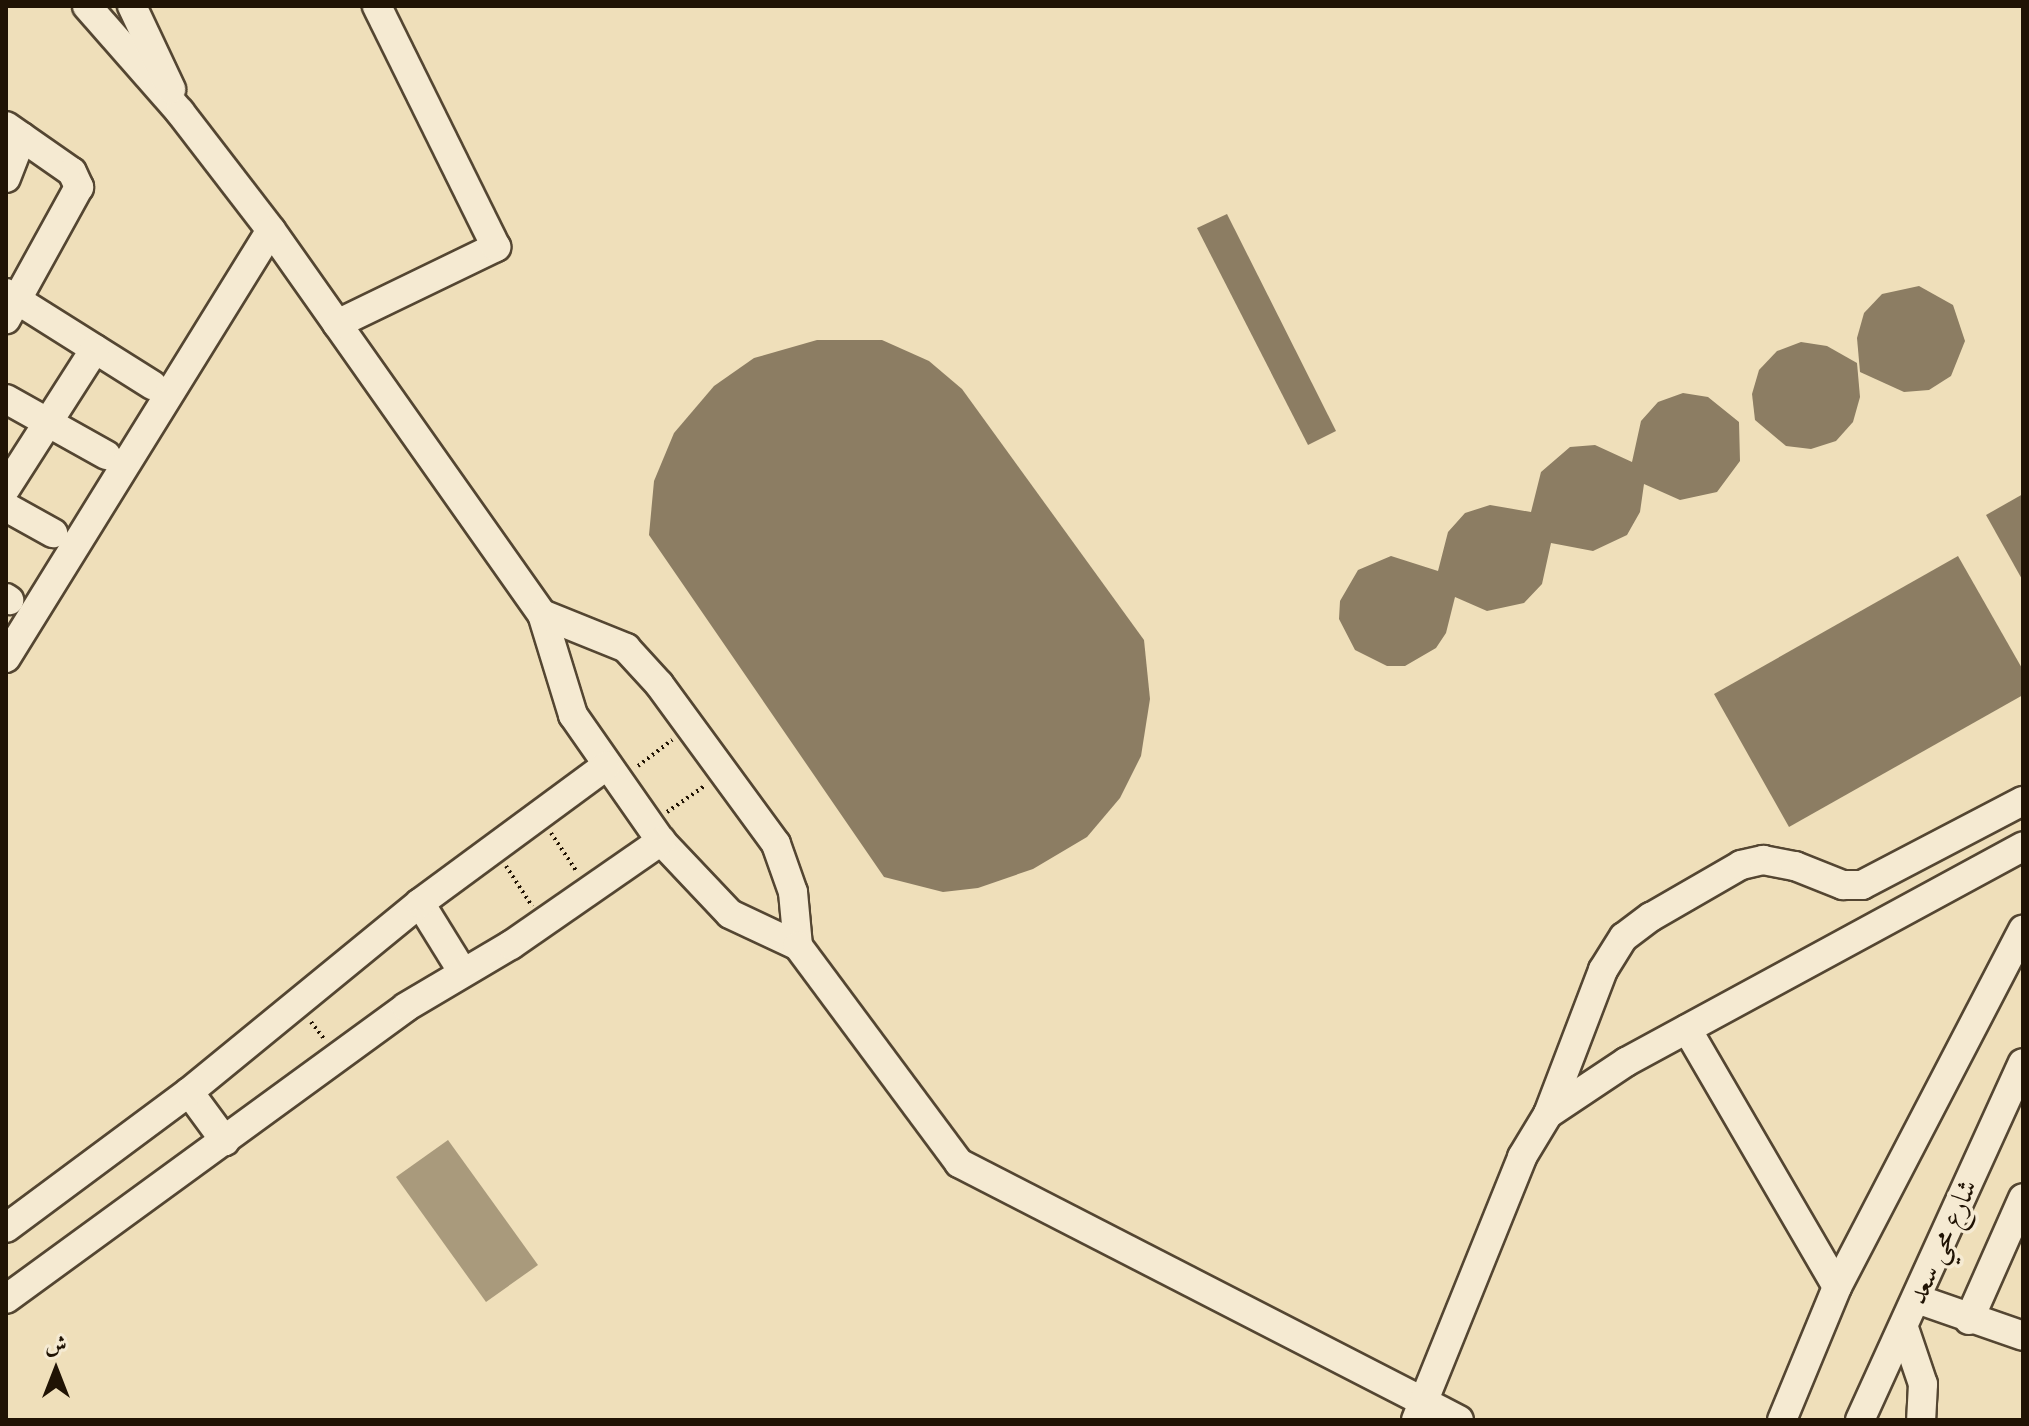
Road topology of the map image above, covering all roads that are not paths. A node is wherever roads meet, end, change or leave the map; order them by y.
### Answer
1 (87, 6) edge
2 (132, 6) edge
3 (377, 6) edge
4 (180, 112) junction
5 (14, 132) edge
6 (6, 178) edge
7 (271, 230) junction
8 (10, 304) edge
9 (337, 324) junction
10 (95, 349) junction
11 (152, 385) dead end
12 (6, 399) edge
13 (48, 423) junction
14 (106, 455) dead end
15 (6, 488) edge
16 (6, 507) edge
17 (53, 533) dead end
18 (542, 614) junction
19 (6, 658) edge
20 (612, 774) junction
21 (2023, 801) edge
22 (655, 833) junction
23 (2023, 846) edge
24 (420, 903) junction
25 (2023, 929) edge
26 (798, 946) junction
27 (462, 971) junction
28 (1687, 1029) junction
29 (2023, 1063) edge
30 (189, 1092) junction
31 (1548, 1114) junction
32 (225, 1141) junction
33 (2023, 1198) edge
34 (6, 1228) edge
35 (1837, 1287) junction
36 (8, 1294) edge
37 (1917, 1299) junction
38 (1969, 1320) junction
39 (1904, 1328) junction
40 (2023, 1336) edge
41 (1419, 1412) edge
42 (1459, 1420) edge
43 (1782, 1420) edge
44 (1860, 1420) edge
45 (1921, 1420) edge

1 - 4 street
2 - 4 street
3 - 9 street
4 - 7 street
5 - 6 street
5 - 8 street
7 - 9 street
7 - 19 street
8 - 10 street
9 - 18 street
10 - 11 street
10 - 13 street
12 - 13 street
13 - 14 street
13 - 15 street
16 - 17 street
18 - 20 street
18 - 26 street
20 - 22 street
20 - 24 street
21 - 31 street
22 - 26 street
22 - 27 street
23 - 28 street
24 - 27 street
24 - 30 street
25 - 35 street
26 - 41 street
27 - 32 street
28 - 31 street
28 - 35 street
29 - 37 street, شارع محي سعد
30 - 32 street
30 - 34 street
31 - 41 street
32 - 36 street
33 - 38 street
35 - 43 street
37 - 38 street
37 - 39 street, شارع محي سعد
38 - 40 street
39 - 44 street, شارع محي سعد
39 - 45 street
41 - 42 street

